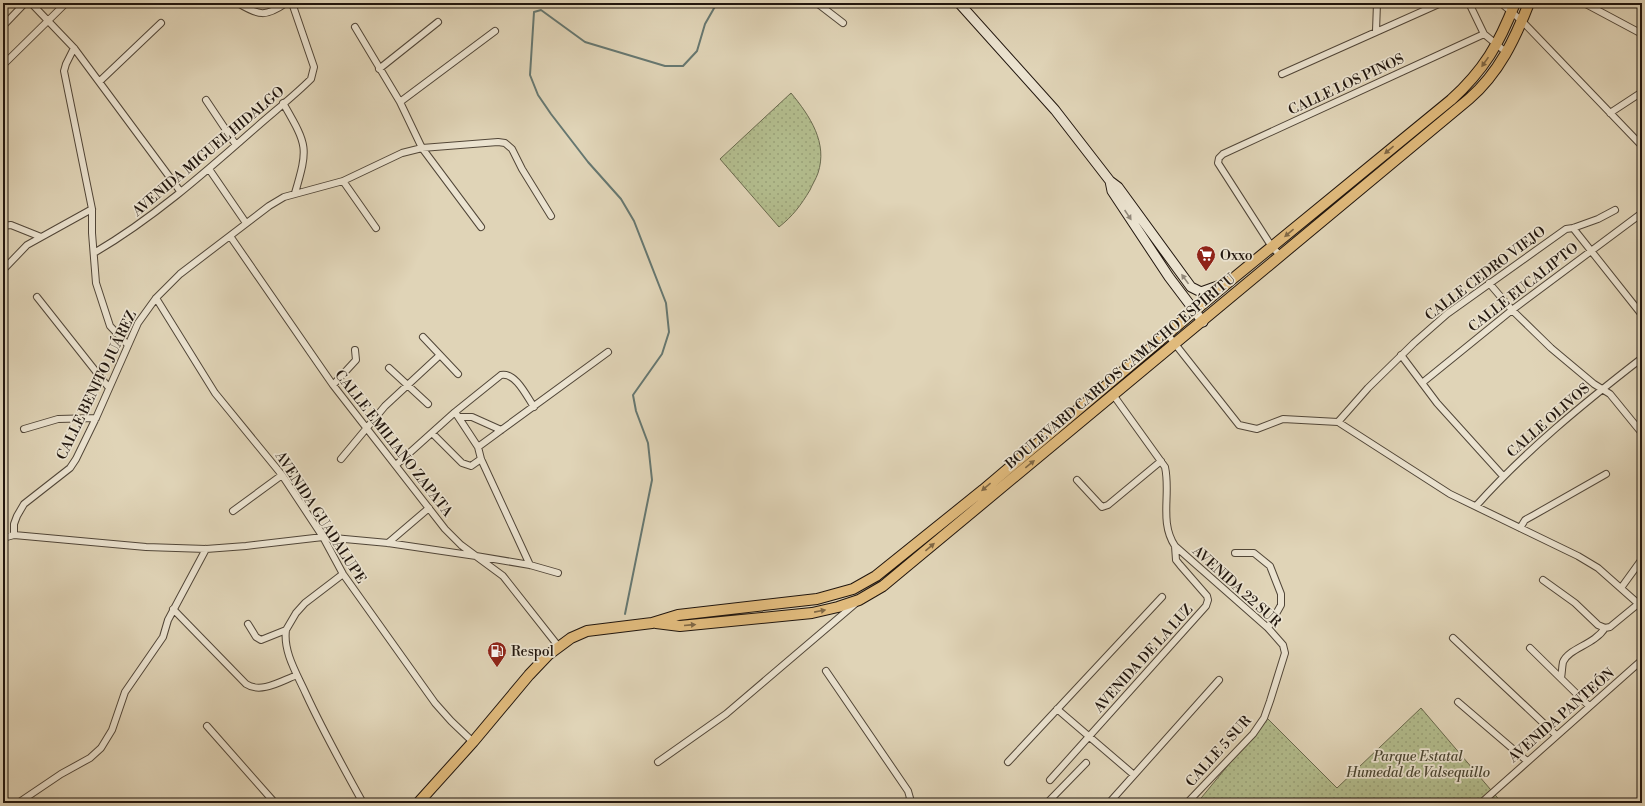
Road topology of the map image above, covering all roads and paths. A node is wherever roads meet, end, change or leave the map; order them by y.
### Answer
1 (25, 3) edge
2 (31, 3) edge
3 (66, 3) edge
4 (238, 3) edge
5 (286, 3) edge
6 (292, 3) edge
7 (818, 3) edge
8 (959, 3) edge
9 (1377, 3) edge
10 (1441, 3) edge
11 (1469, 3) edge
12 (1501, 3) edge
13 (1529, 3) edge
14 (1584, 3) edge
15 (1513, 8) edge
16 (48, 21) junction
17 (1522, 21) junction
18 (161, 22) dead end
19 (438, 22) dead end
20 (843, 23) dead end
21 (3, 26) edge
22 (355, 27) dead end
23 (495, 31) dead end
24 (1376, 31) junction
25 (1484, 34) junction
26 (1642, 34) edge
27 (1497, 45) junction
28 (74, 48) junction
29 (1507, 53) junction
30 (3, 65) edge
31 (379, 69) junction
32 (1282, 74) dead end
33 (100, 82) junction
34 (1642, 92) edge
35 (206, 100) dead end
36 (400, 102) junction
37 (282, 104) junction
38 (1610, 113) junction
39 (236, 144) junction
40 (1642, 146) edge
41 (422, 148) junction
42 (209, 168) junction
43 (343, 181) junction
44 (1110, 182) junction
45 (180, 191) junction
46 (295, 193) junction
47 (92, 209) junction
48 (1615, 210) dead end
49 (1642, 213) edge
50 (551, 216) dead end
51 (246, 223) junction
52 (3, 226) edge
53 (482, 227) dead end
54 (376, 228) dead end
55 (1573, 228) junction
56 (230, 236) junction
57 (41, 237) junction
58 (1272, 247) junction
59 (1590, 251) junction
60 (94, 253) junction
61 (1281, 256) junction
62 (3, 270) edge
63 (1230, 281) junction
64 (1489, 283) junction
65 (1195, 291) junction
66 (37, 297) dead end
67 (156, 298) junction
68 (1185, 299) junction
69 (1512, 310) junction
70 (1194, 312) junction
71 (1642, 315) edge
72 (1203, 322) junction
73 (1168, 335) junction
74 (423, 337) dead end
75 (127, 344) junction
76 (1175, 345) junction
77 (354, 350) dead end
78 (608, 352) dead end
79 (1402, 354) junction
80 (440, 355) junction
81 (1642, 358) edge
82 (389, 368) dead end
83 (458, 374) dead end
84 (1422, 383) junction
85 (333, 384) junction
86 (408, 385) junction
87 (109, 388) junction
88 (1602, 389) junction
89 (1114, 396) junction
90 (428, 404) dead end
91 (534, 407) junction
92 (457, 415) junction
93 (96, 418) junction
94 (1338, 422) junction
95 (367, 428) junction
96 (24, 429) dead end
97 (502, 430) junction
98 (1641, 432) edge
99 (433, 434) junction
100 (478, 447) junction
101 (341, 459) dead end
102 (481, 459) junction
103 (1161, 461) junction
104 (396, 465) junction
105 (1606, 474) dead end
106 (282, 475) junction
107 (1503, 476) junction
108 (1078, 480) dead end
109 (1476, 506) junction
110 (428, 508) junction
111 (233, 511) dead end
112 (1520, 528) junction
113 (14, 535) junction
114 (323, 537) junction
115 (3, 538) edge
116 (388, 543) junction
117 (1175, 546) junction
118 (206, 548) junction
119 (1235, 553) dead end
120 (476, 556) junction
121 (1642, 559) edge
122 (530, 565) junction
123 (558, 573) dead end
124 (343, 574) junction
125 (1544, 580) dead end
126 (1621, 588) junction
127 (1162, 597) dead end
128 (859, 600) junction
129 (1640, 606) edge
130 (173, 609) junction
131 (652, 623) junction
132 (248, 624) dead end
133 (1268, 628) junction
134 (1605, 628) junction
135 (286, 630) junction
136 (1453, 638) dead end
137 (1283, 645) joint
138 (559, 647) junction
139 (1530, 648) dead end
140 (1642, 660) edge
141 (826, 671) dead end
142 (297, 675) junction
143 (1561, 678) junction
144 (1219, 680) dead end
145 (1458, 702) dead end
146 (1590, 706) junction
147 (1057, 709) junction
148 (207, 726) dead end
149 (1556, 735) junction
150 (1089, 736) junction
151 (473, 742) junction
152 (1527, 761) junction
153 (658, 762) dead end
154 (1008, 762) dead end
155 (1086, 763) dead end
156 (1134, 775) junction
157 (1050, 780) dead end
158 (18, 803) edge
159 (275, 803) edge
160 (363, 803) edge
161 (418, 803) edge
162 (907, 803) edge
163 (1047, 803) edge
164 (1109, 803) edge
165 (1187, 803) edge
166 (1481, 803) edge

1 - 21 street
2 - 16 street
3 - 16 street
4 - 5 street
6 - 37 street, AVENIDA MIGUEL HIDALGO
7 - 20 street
8 - 44 main road
9 - 24 street
10 - 24 street
11 - 25 street
12 - 15 street
13 - 17 main road, BOULEVARD CARLOS CAMACHO ESPÍRITU
14 - 26 street
15 - 17 street
15 - 27 main road, BOULEVARD CARLOS CAMACHO ESPÍRITU
16 - 28 street
16 - 30 street
17 - 29 main road, BOULEVARD CARLOS CAMACHO ESPÍRITU
17 - 38 street
18 - 33 street
19 - 31 street
22 - 31 street
23 - 36 street
24 - 32 street
25 - 27 street
25 - 58 street, CALLE LOS PINOS
27 - 29 street
27 -> 58 main road, BOULEVARD CARLOS CAMACHO ESPÍRITU
28 - 33 street
28 - 47 street
29 - 61 main road, BOULEVARD CARLOS CAMACHO ESPÍRITU
31 - 36 street
33 - 45 street
34 - 38 street
35 - 39 street
36 - 41 street
37 - 39 street, AVENIDA MIGUEL HIDALGO
37 - 46 street
38 - 40 street
39 - 42 street, AVENIDA MIGUEL HIDALGO
41 - 43 street, CALLE BENITO JUÁREZ
41 - 50 street, CALLE BENITO JUÁREZ
41 - 53 street
42 - 45 street, AVENIDA MIGUEL HIDALGO
42 - 51 street
43 - 46 street, CALLE BENITO JUÁREZ
43 - 54 street
65 -> 44 main road
44 -> 68 main road
45 - 60 street, AVENIDA MIGUEL HIDALGO
46 - 51 street, CALLE BENITO JUÁREZ
47 - 57 street
47 - 60 street
48 - 55 street, CALLE CEDRO VIEJO
49 - 59 street, CALLE EUCALIPTO
51 - 56 street, CALLE BENITO JUÁREZ
52 - 57 street
55 - 59 street
55 - 64 street, CALLE CEDRO VIEJO
56 - 67 street, CALLE BENITO JUÁREZ
56 - 85 street, CALLE EMILIANO ZAPATA
57 - 62 street
58 - 61 street
58 - 63 main road, BOULEVARD CARLOS CAMACHO ESPÍRITU
59 - 69 street, CALLE EUCALIPTO
59 - 71 street
60 - 75 street
61 - 72 main road, BOULEVARD CARLOS CAMACHO ESPÍRITU
63 - 65 main road
63 - 70 main road, BOULEVARD CARLOS CAMACHO ESPÍRITU
64 - 69 street
64 - 79 street, CALLE CEDRO VIEJO
65 - 68 main road
66 - 87 street
67 - 75 street, CALLE BENITO JUÁREZ
67 - 106 street, AVENIDA GUADALUPE
68 - 70 main road
69 - 84 street, CALLE EUCALIPTO
69 - 88 street
70 - 72 main road
70 - 73 main road, BOULEVARD CARLOS CAMACHO ESPÍRITU
72 - 76 main road, BOULEVARD CARLOS CAMACHO ESPÍRITU
73 - 76 street
73 -> 131 main road, BOULEVARD CARLOS CAMACHO ESPÍRITU
74 - 80 street
75 - 87 street, CALLE BENITO JUÁREZ
76 - 89 main road, BOULEVARD CARLOS CAMACHO ESPÍRITU
76 - 94 street
77 - 85 street
78 - 91 street
79 - 84 street
79 - 94 street, CALLE CEDRO VIEJO
80 - 83 street
80 - 86 street
81 - 88 street, CALLE OLIVOS
82 - 86 street
84 - 107 street
85 - 95 street, CALLE EMILIANO ZAPATA
86 - 90 street
86 - 95 street
87 - 93 street, CALLE BENITO JUÁREZ
88 - 98 street
88 - 107 street, CALLE OLIVOS
89 - 103 street
128 -> 89 main road, BOULEVARD CARLOS CAMACHO ESPÍRITU
91 - 92 street
91 - 97 street
92 - 97 street
92 - 99 street
92 - 100 street
93 - 96 street
93 - 113 street, CALLE BENITO JUÁREZ
94 - 109 street
95 - 101 street
95 - 104 street, CALLE EMILIANO ZAPATA
97 - 100 street
99 - 102 street
99 - 104 street
100 - 102 street
102 - 122 street
103 - 108 street
103 - 117 street
104 - 110 street, CALLE EMILIANO ZAPATA
105 - 112 street
106 - 111 street
106 - 114 street, AVENIDA GUADALUPE
107 - 109 street, CALLE OLIVOS
109 - 112 street
110 - 116 street
110 - 120 street, CALLE EMILIANO ZAPATA
112 - 126 street
113 - 115 street
113 - 118 street
114 - 116 street
114 - 118 street
114 - 124 street, AVENIDA GUADALUPE
116 - 120 street
117 - 133 street, AVENIDA 22 SUR
117 - 150 street, AVENIDA DE LA LUZ
118 - 130 street
119 - 133 street
120 - 122 street
120 - 138 street, CALLE EMILIANO ZAPATA
121 - 126 street
122 - 123 street
124 - 135 street
124 - 151 street, AVENIDA GUADALUPE
125 - 134 street
126 - 129 street
127 - 147 street
131 -> 128 main road, BOULEVARD CARLOS CAMACHO ESPÍRITU
128 - 153 street
129 - 134 street
130 - 142 street
130 - 158 street
131 - 138 main road, BOULEVARD CARLOS CAMACHO ESPÍRITU
132 - 135 street
133 - 137 street, AVENIDA 22 SUR
134 - 143 street
135 - 142 street
136 - 149 street
137 - 165 street, CALLE 5 SUR
138 - 151 main road, BOULEVARD CARLOS CAMACHO ESPÍRITU
139 - 143 street
140 - 146 street, AVENIDA PANTEÓN
141 - 162 street
142 - 160 street
143 - 146 street
144 - 156 street
145 - 152 street
146 - 149 street, AVENIDA PANTEÓN
147 - 150 street
147 - 154 street
148 - 159 street
149 - 152 street, AVENIDA PANTEÓN
150 - 156 street
150 - 157 street, AVENIDA DE LA LUZ
151 - 161 main road, BOULEVARD CARLOS CAMACHO ESPÍRITU
152 - 166 street, AVENIDA PANTEÓN
155 - 163 street
156 - 164 street

